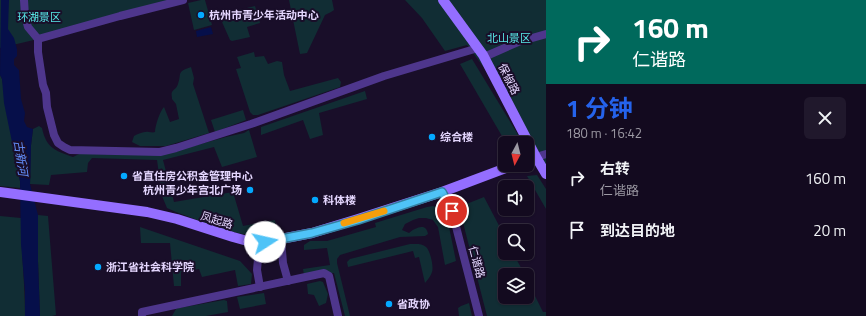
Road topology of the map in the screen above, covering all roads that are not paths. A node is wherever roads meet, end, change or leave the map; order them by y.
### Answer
1 (24, 0) edge
2 (183, 0) edge
3 (443, 0) edge
4 (546, 34) edge
5 (38, 39) junction
6 (478, 48) junction
7 (484, 57) junction
8 (521, 136) edge
9 (546, 154) edge
10 (534, 157) edge
11 (534, 161) edge
12 (498, 171) edge
13 (546, 174) edge
14 (0, 192) edge
15 (442, 192) junction
16 (281, 239) junction
17 (260, 242) junction
18 (288, 281) junction
19 (260, 287) junction
20 (142, 316) edge
21 (338, 316) edge
22 (479, 316) edge

1 - 5 street
2 - 5 street
3 - 6 street, 保俶路
4 - 7 street
5 - 6 street
6 - 7 street, 保俶路
7 - 8 street, 保俶路
9 - 10 street
11 - 13 street, 保俶路
12 - 15 street, 凤起路
14 - 17 street, 凤起路
15 - 16 street, 凤起路
15 - 22 street, 仁谐路
16 - 17 street, 凤起路
16 - 18 street
17 - 19 street
18 - 19 street
18 - 21 street
19 - 20 street

